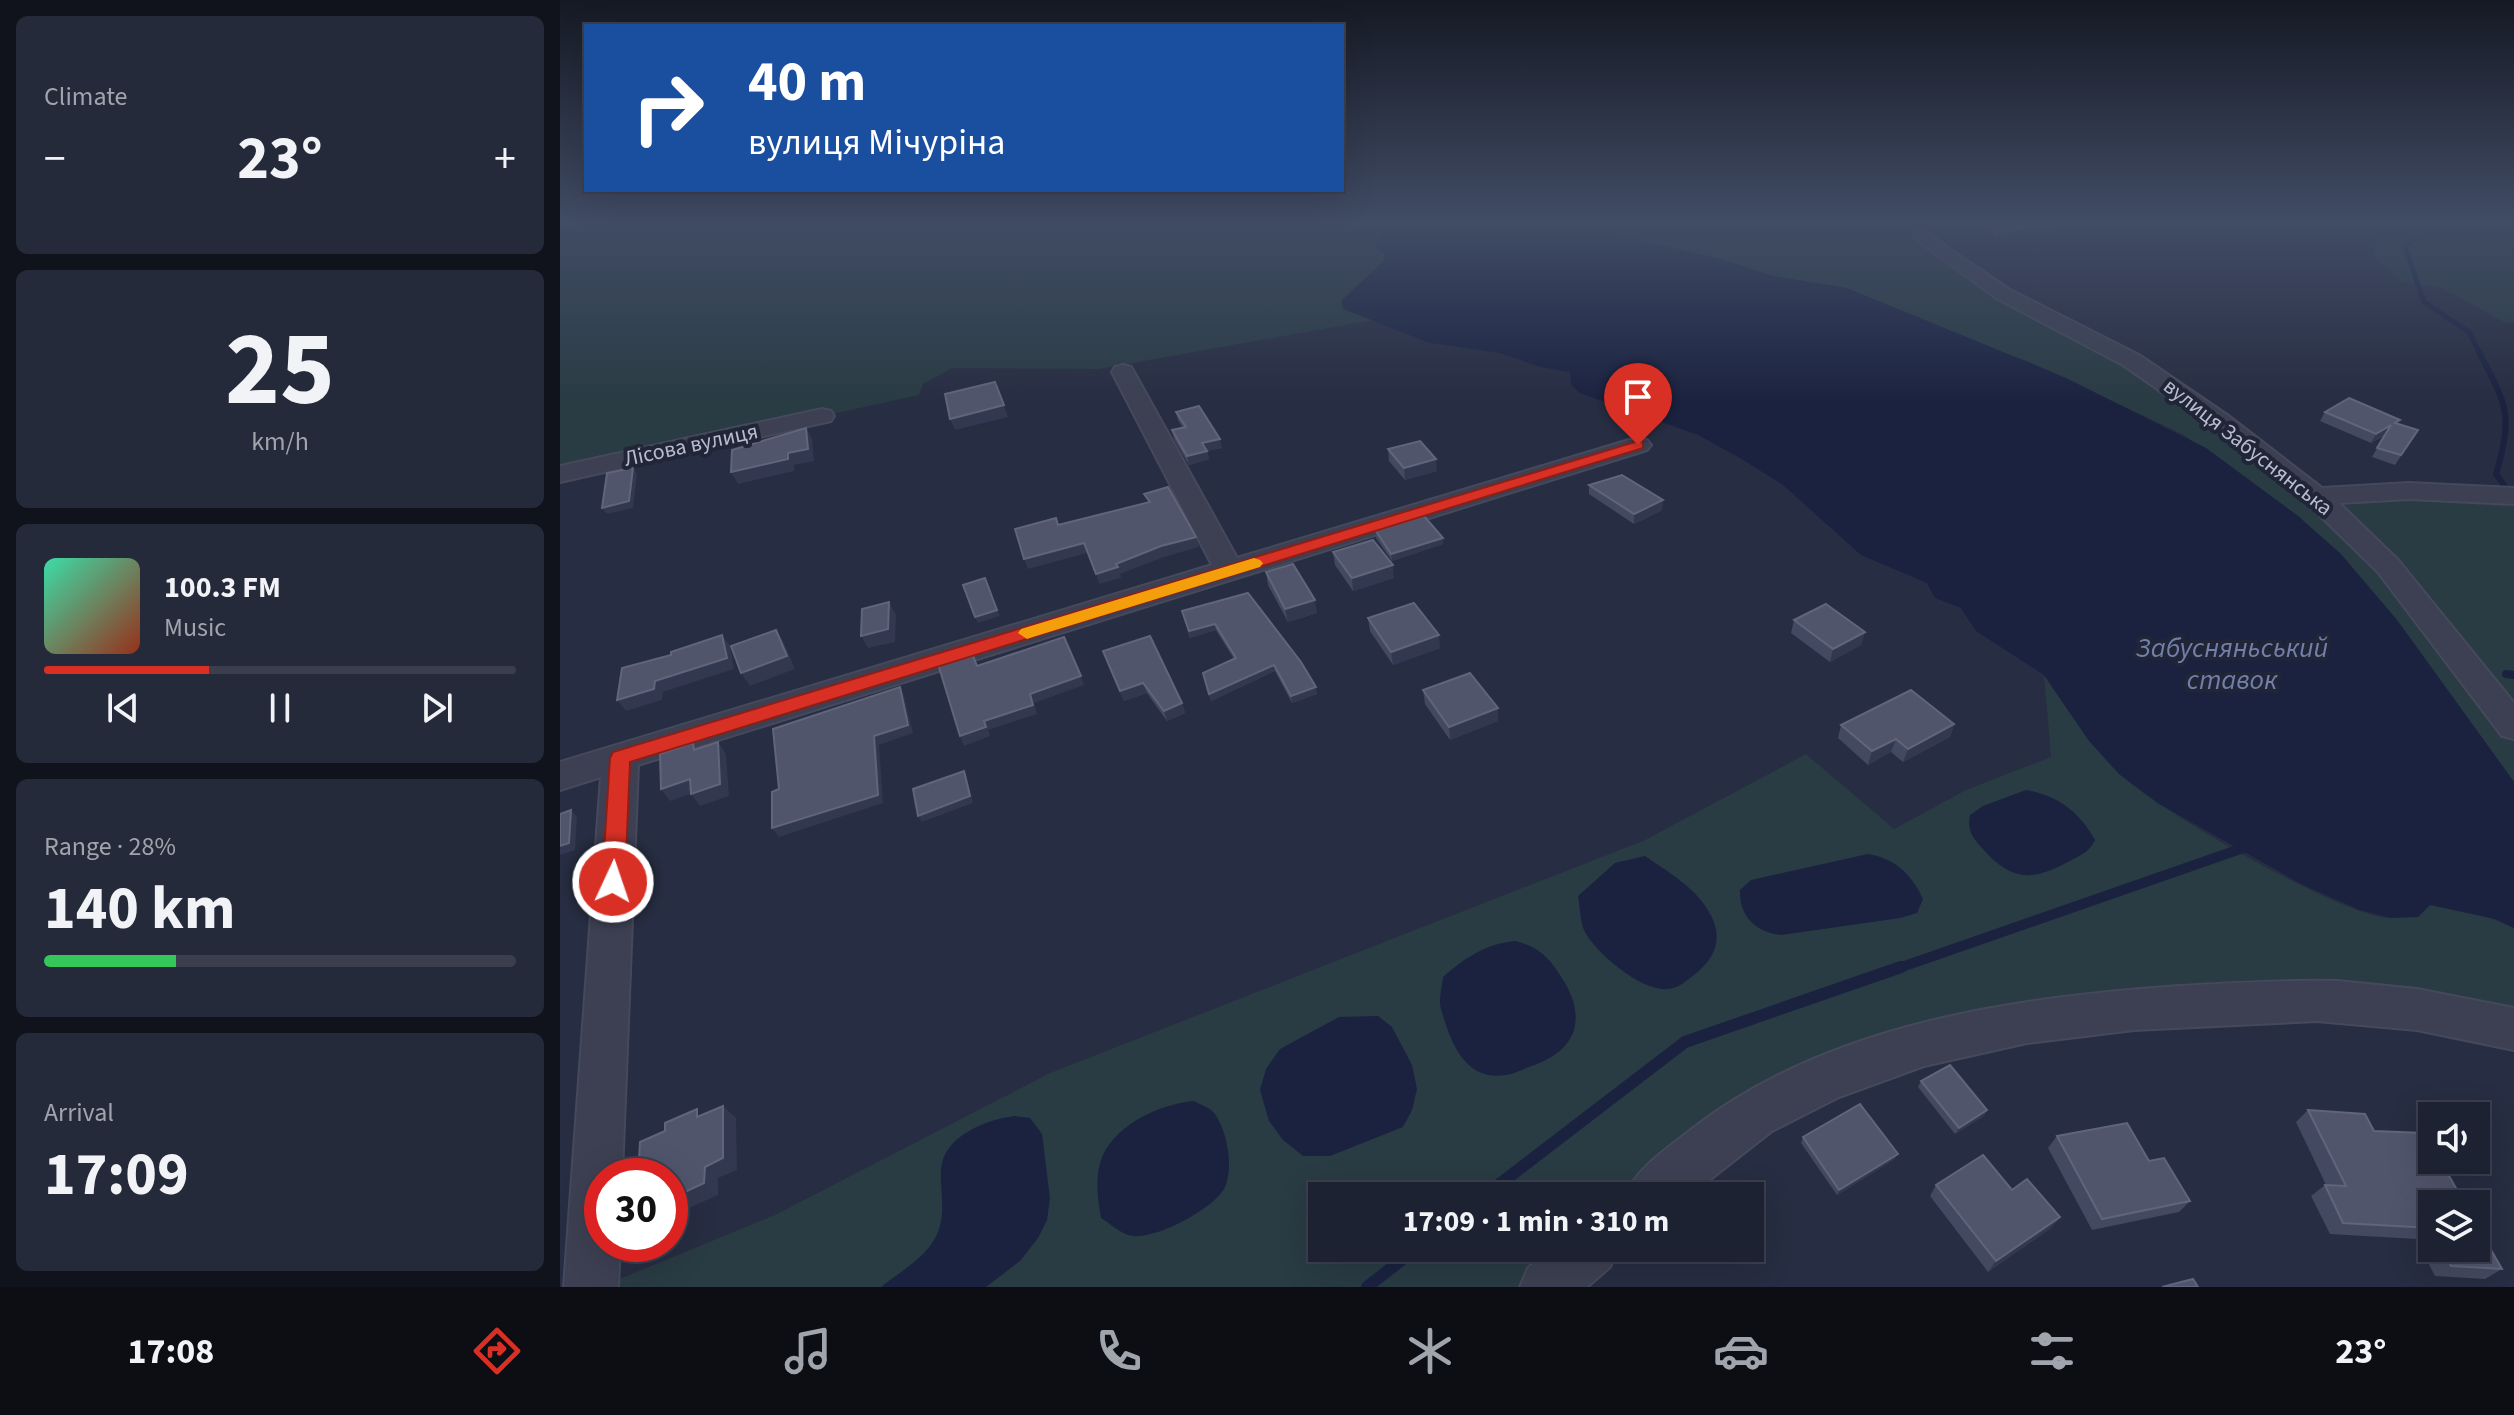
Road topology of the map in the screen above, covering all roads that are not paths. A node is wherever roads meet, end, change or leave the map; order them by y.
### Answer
1 (1988, 283) edge
2 (1123, 372) dead end
3 (822, 416) dead end
4 (1638, 445) dead end
5 (560, 474) edge
6 (2316, 496) junction
7 (2514, 496) edge
8 (1230, 571) junction
9 (2514, 727) edge
10 (620, 758) junction
11 (560, 776) edge
12 (2514, 1029) edge
13 (1668, 1182) edge
14 (1575, 1262) edge
15 (591, 1287) edge
16 (1547, 1287) edge

1 - 6 street, вулиця Забуснянська
2 - 8 street
3 - 5 street, Лісова вулиця
4 - 8 street
6 - 7 street
6 - 9 street, вулиця Забуснянська
8 - 10 street
10 - 11 street
10 - 15 street
12 - 13 street
14 - 16 street

